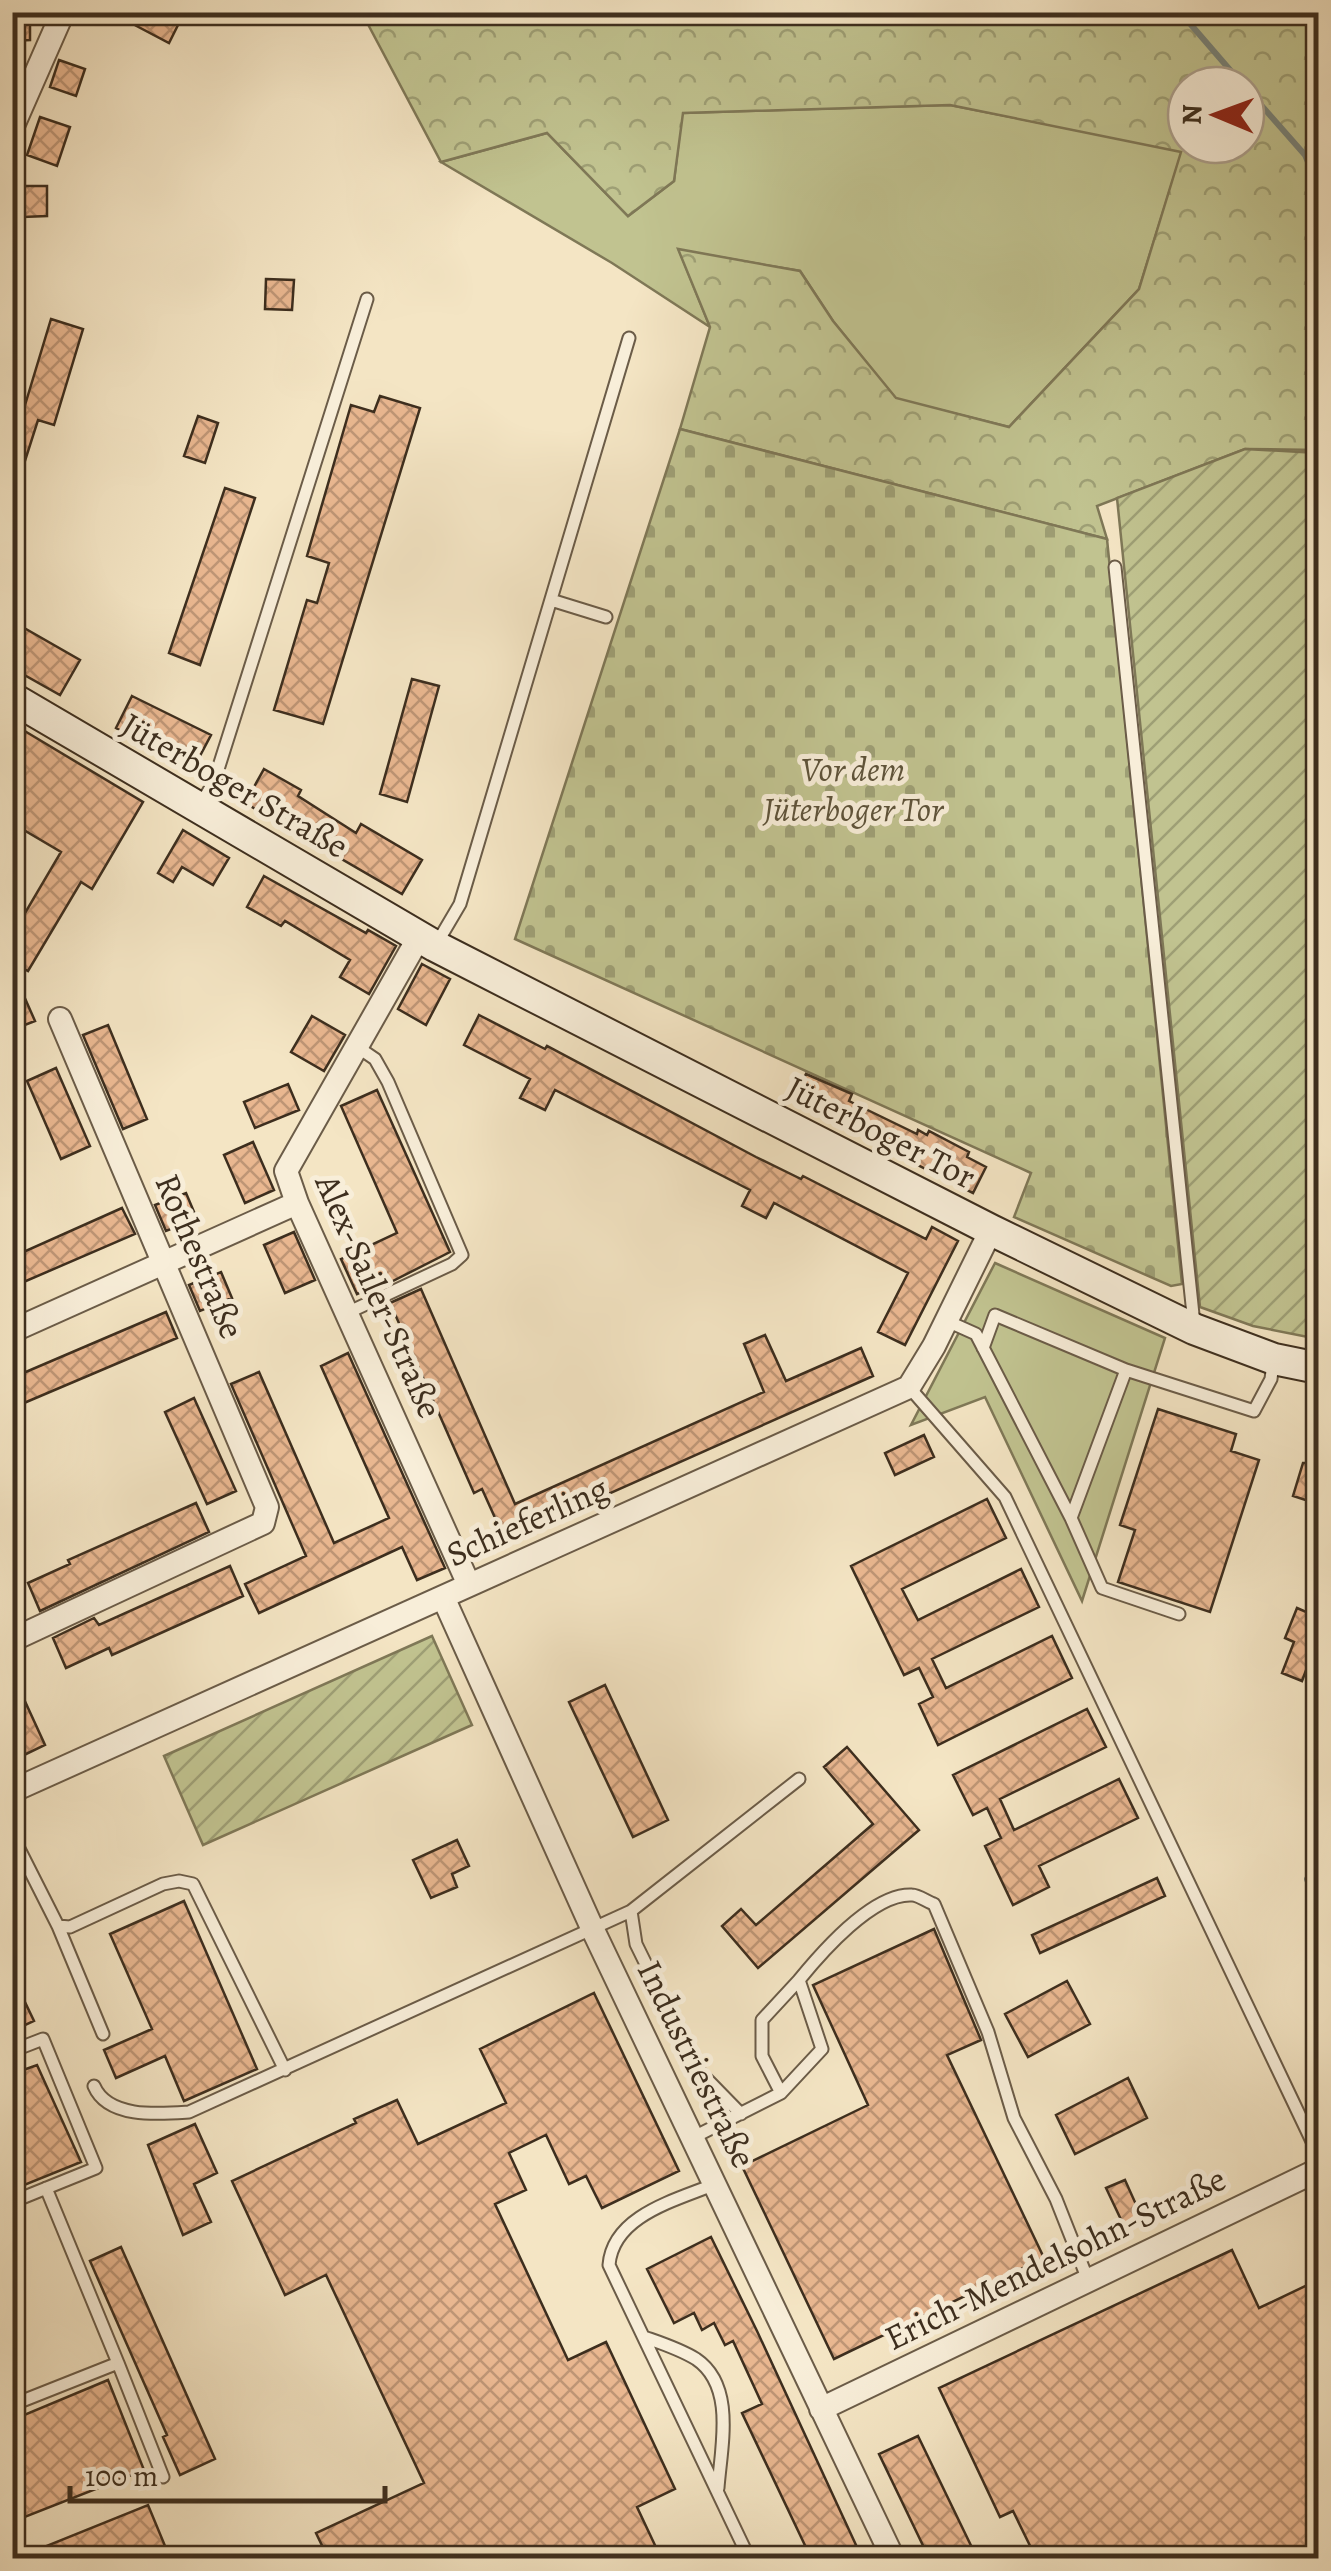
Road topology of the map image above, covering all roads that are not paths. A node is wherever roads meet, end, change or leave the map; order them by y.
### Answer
1 (63, 12) edge
2 (12, 128) edge
3 (367, 299) dead end
4 (629, 338) dead end
5 (1115, 567) dead end
6 (551, 600) junction
7 (606, 617) dead end
8 (16, 708) edge
9 (199, 808) junction
10 (427, 942) junction
11 (60, 1018) dead end
12 (356, 1046) junction
13 (297, 1203) junction
14 (991, 1230) junction
15 (165, 1262) junction
16 (347, 1313) junction
17 (947, 1320) junction
18 (1194, 1329) junction
19 (12, 1331) edge
20 (983, 1348) junction
21 (1274, 1358) junction
22 (1318, 1368) edge
23 (1126, 1370) junction
24 (910, 1387) junction
25 (1071, 1518) junction
26 (469, 1585) junction
27 (443, 1597) junction
28 (1179, 1614) dead end
29 (12, 1640) edge
30 (799, 1780) dead end
31 (14, 1785) edge
32 (12, 1835) edge
33 (631, 1912) junction
34 (58, 1926) junction
35 (593, 1930) junction
36 (799, 1980) junction
37 (104, 2034) dead end
38 (12, 2051) edge
39 (285, 2070) junction
40 (94, 2086) dead end
41 (781, 2094) junction
42 (741, 2114) junction
43 (694, 2137) junction
44 (1318, 2154) edge
45 (1318, 2170) edge
46 (716, 2184) junction
47 (46, 2188) junction
48 (12, 2202) edge
49 (1088, 2280) junction
50 (644, 2337) junction
51 (118, 2363) junction
52 (12, 2405) edge
53 (821, 2409) junction
54 (164, 2477) dead end
55 (718, 2492) junction
56 (750, 2558) edge
57 (892, 2558) edge

1 - 2 street
3 - 9 lane
4 - 6 lane
5 - 18 lane
6 - 7 lane
6 - 10 lane
8 - 9 main road, Jüterboger Straße
9 - 10 main road, Jüterboger Straße
10 - 12 street, Alex-Sailer-Straße
10 - 14 main road, Jüterboger Tor
11 - 15 street, Rothestraße
12 - 13 street, Alex-Sailer-Straße
12 - 16 lane
13 - 15 street
13 - 16 street, Alex-Sailer-Straße
14 - 17 street
14 - 18 main road, Jüterboger Tor
15 - 19 street
15 - 29 street, Rothestraße
16 - 26 street, Alex-Sailer-Straße
17 - 20 lane
17 - 24 street
18 - 21 main road, Jüterboger Tor
20 - 23 lane
20 - 25 lane
21 - 22 main road, Jüterboger Tor
21 - 23 lane
23 - 25 lane
24 - 26 street, Schieferling
24 - 44 lane
25 - 28 lane
26 - 27 street, Schieferling
27 - 31 street, Schieferling
27 - 35 street, Industriestraße
30 - 33 lane
32 - 34 lane
33 - 35 lane
33 - 42 lane
34 - 37 lane
34 - 39 lane
35 - 39 lane
35 - 43 street, Industriestraße
36 - 41 lane
36 - 41 lane
36 - 49 lane
38 - 47 lane
39 - 40 lane
41 - 42 lane
42 - 43 lane
43 - 46 street, Industriestraße
45 - 49 street, Erich-Mendelsohn-Straße
46 - 50 lane
46 - 53 street, Industriestraße
47 - 48 lane
47 - 51 lane
49 - 53 street, Erich-Mendelsohn-Straße
50 - 55 lane
50 - 55 lane
51 - 52 lane
51 - 54 lane
53 - 57 street, Industriestraße
55 - 56 lane

